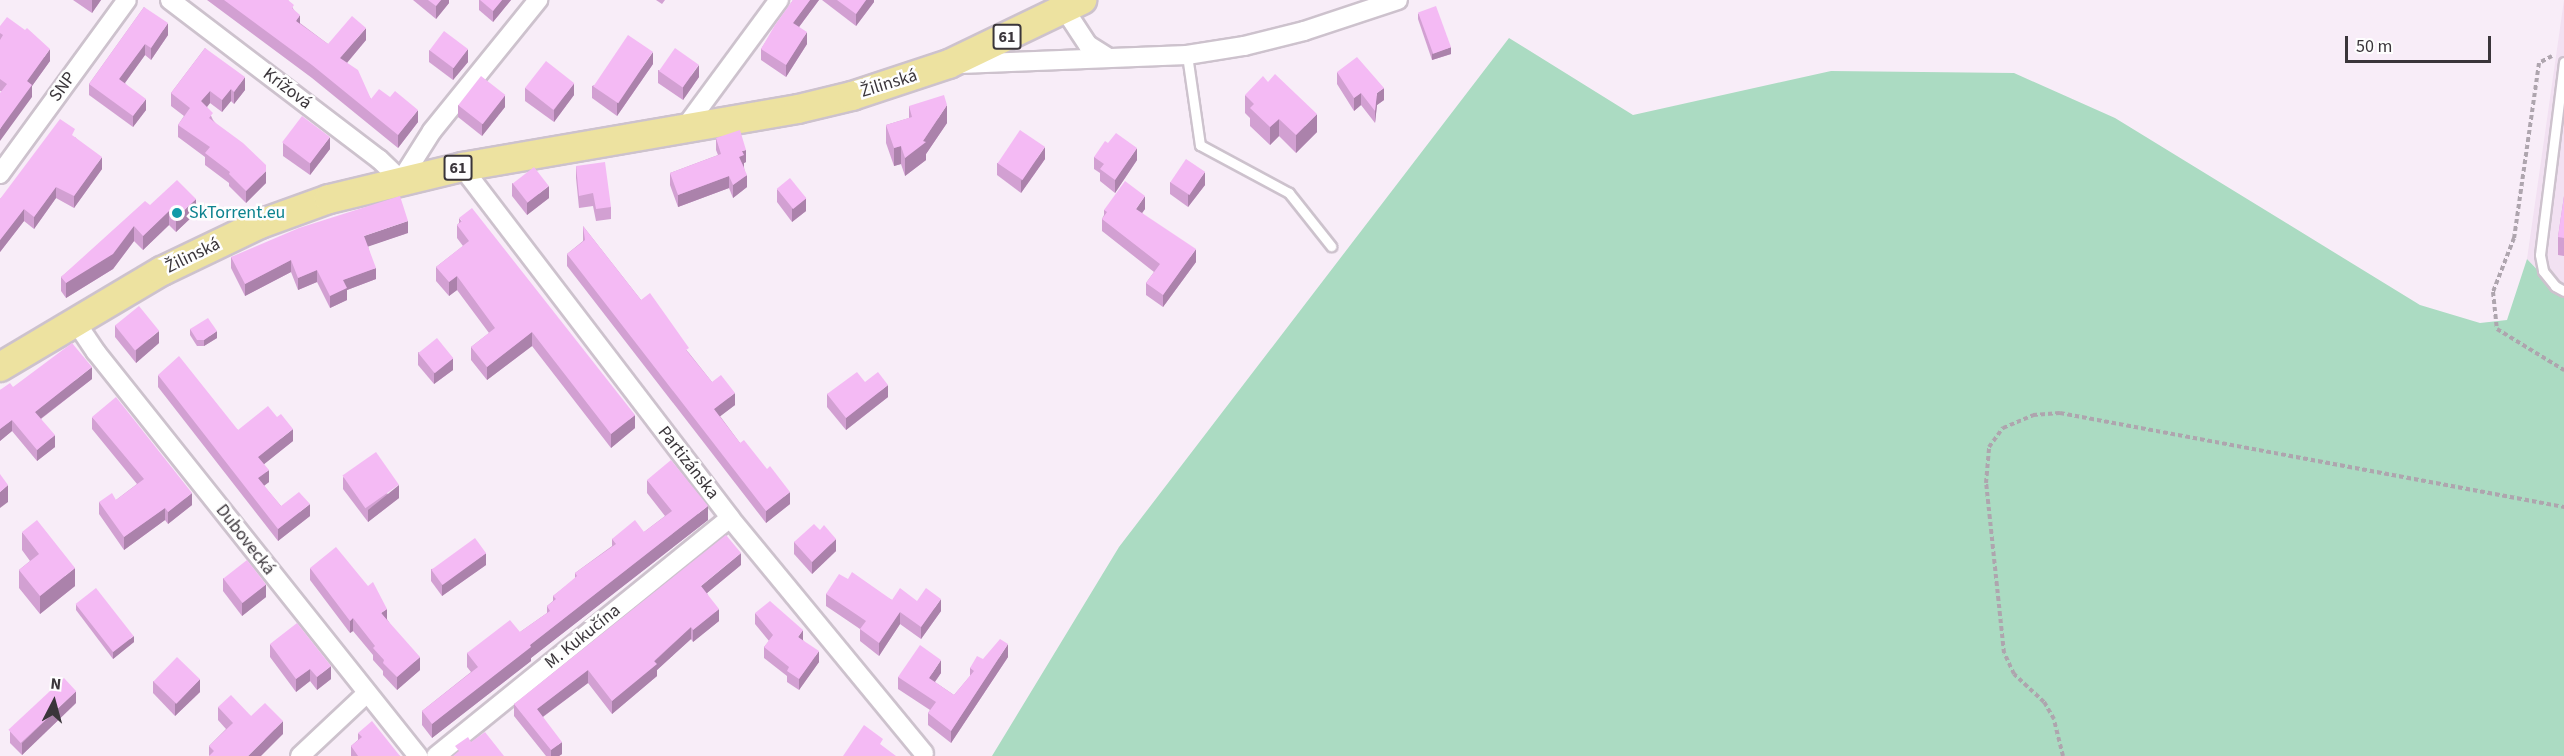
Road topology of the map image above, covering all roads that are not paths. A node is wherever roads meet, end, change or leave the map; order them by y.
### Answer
1 (127, 0) edge
2 (170, 0) edge
3 (538, 0) edge
4 (779, 0) edge
5 (1398, 0) edge
6 (1074, 5) edge
7 (1187, 55) junction
8 (1107, 57) junction
9 (2564, 62) edge
10 (949, 64) junction
11 (683, 130) junction
12 (2560, 134) edge
13 (462, 167) junction
14 (0, 174) edge
15 (401, 180) junction
16 (1331, 246) dead end
17 (2564, 291) edge
18 (75, 321) junction
19 (0, 366) edge
20 (730, 518) junction
21 (367, 693) junction
22 (924, 753) dead end
23 (300, 756) edge
24 (418, 756) edge
25 (436, 756) edge

1 - 14 street, SNP
2 - 15 street, Krížová
3 - 15 street
4 - 11 street
5 - 7 street
6 - 8 street
6 - 10 main road, Žilinská / 61
7 - 8 street
7 - 16 lane
8 - 10 street
9 - 12 lane
10 - 11 main road, Žilinská / 61
11 - 13 main road, Žilinská / 61
12 - 17 lane
13 - 15 main road, Žilinská / 61
13 - 20 street, Partizánska
15 - 18 main road, Žilinská / 61
18 - 19 main road, Žilinská / 61
18 - 21 street, Dubovecká
20 - 22 street, Partizánska
20 - 25 street, M. Kukučína
21 - 23 street
21 - 24 street, Dubovecká

